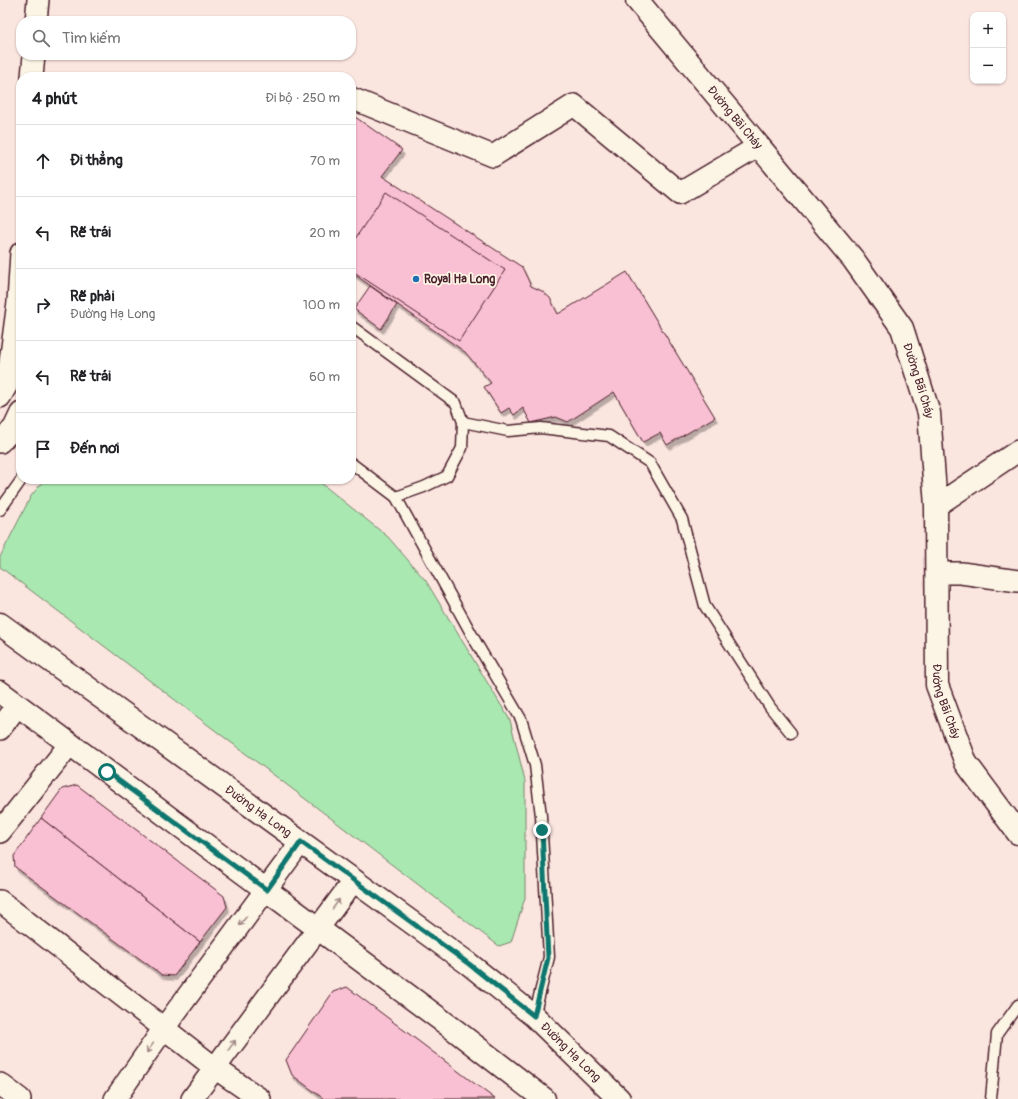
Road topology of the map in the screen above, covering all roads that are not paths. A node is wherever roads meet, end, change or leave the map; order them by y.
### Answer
1 (38, 0) edge
2 (637, 0) edge
3 (36, 16) edge
4 (34, 60) edge
5 (32, 72) edge
6 (356, 100) edge
7 (759, 146) junction
8 (16, 317) edge
9 (356, 330) edge
10 (0, 397) edge
11 (463, 422) junction
12 (16, 424) edge
13 (0, 442) edge
14 (1018, 451) edge
15 (356, 467) edge
16 (18, 484) edge
17 (396, 497) junction
18 (936, 506) junction
19 (0, 510) edge
20 (938, 573) junction
21 (1018, 581) edge
22 (0, 624) edge
23 (0, 692) edge
24 (18, 706) junction
25 (0, 729) edge
26 (792, 733) dead end
27 (70, 744) junction
28 (0, 832) edge
29 (1018, 833) edge
30 (301, 842) junction
31 (354, 880) junction
32 (267, 890) junction
33 (0, 902) edge
34 (318, 928) junction
35 (1018, 1004) edge
36 (534, 1016) junction
37 (164, 1028) junction
38 (215, 1068) junction
39 (0, 1084) edge
40 (20, 1099) edge
41 (115, 1099) edge
42 (192, 1099) edge
43 (260, 1099) edge
44 (544, 1099) edge
45 (619, 1099) edge
46 (991, 1099) edge

1 - 3 street
2 - 7 main road, Đường Bãi Cháy
4 - 5 street
6 - 7 street
7 - 18 main road, Đường Bãi Cháy
8 - 10 street
9 - 11 lane
11 - 17 lane
11 - 26 lane
12 - 13 street
14 - 18 street
15 - 17 lane
16 - 19 lane
17 - 36 lane
18 - 20 main road, Đường Bãi Cháy
20 - 21 street
20 - 29 main road, Đường Bãi Cháy
22 - 30 main road, Đường Hạ Long
23 - 24 main road
24 - 25 street
24 - 27 main road
27 - 28 street
27 - 32 main road
30 - 31 main road, Đường Hạ Long
30 - 32 street
34 -> 31 street
31 - 36 main road, Đường Hạ Long
32 - 34 main road
32 -> 37 street
33 - 37 street
38 -> 34 street
34 - 44 main road
35 - 46 lane
36 - 45 main road, Đường Hạ Long
37 - 38 street
37 -> 41 street
38 - 42 street
38 - 43 street
39 - 40 street

